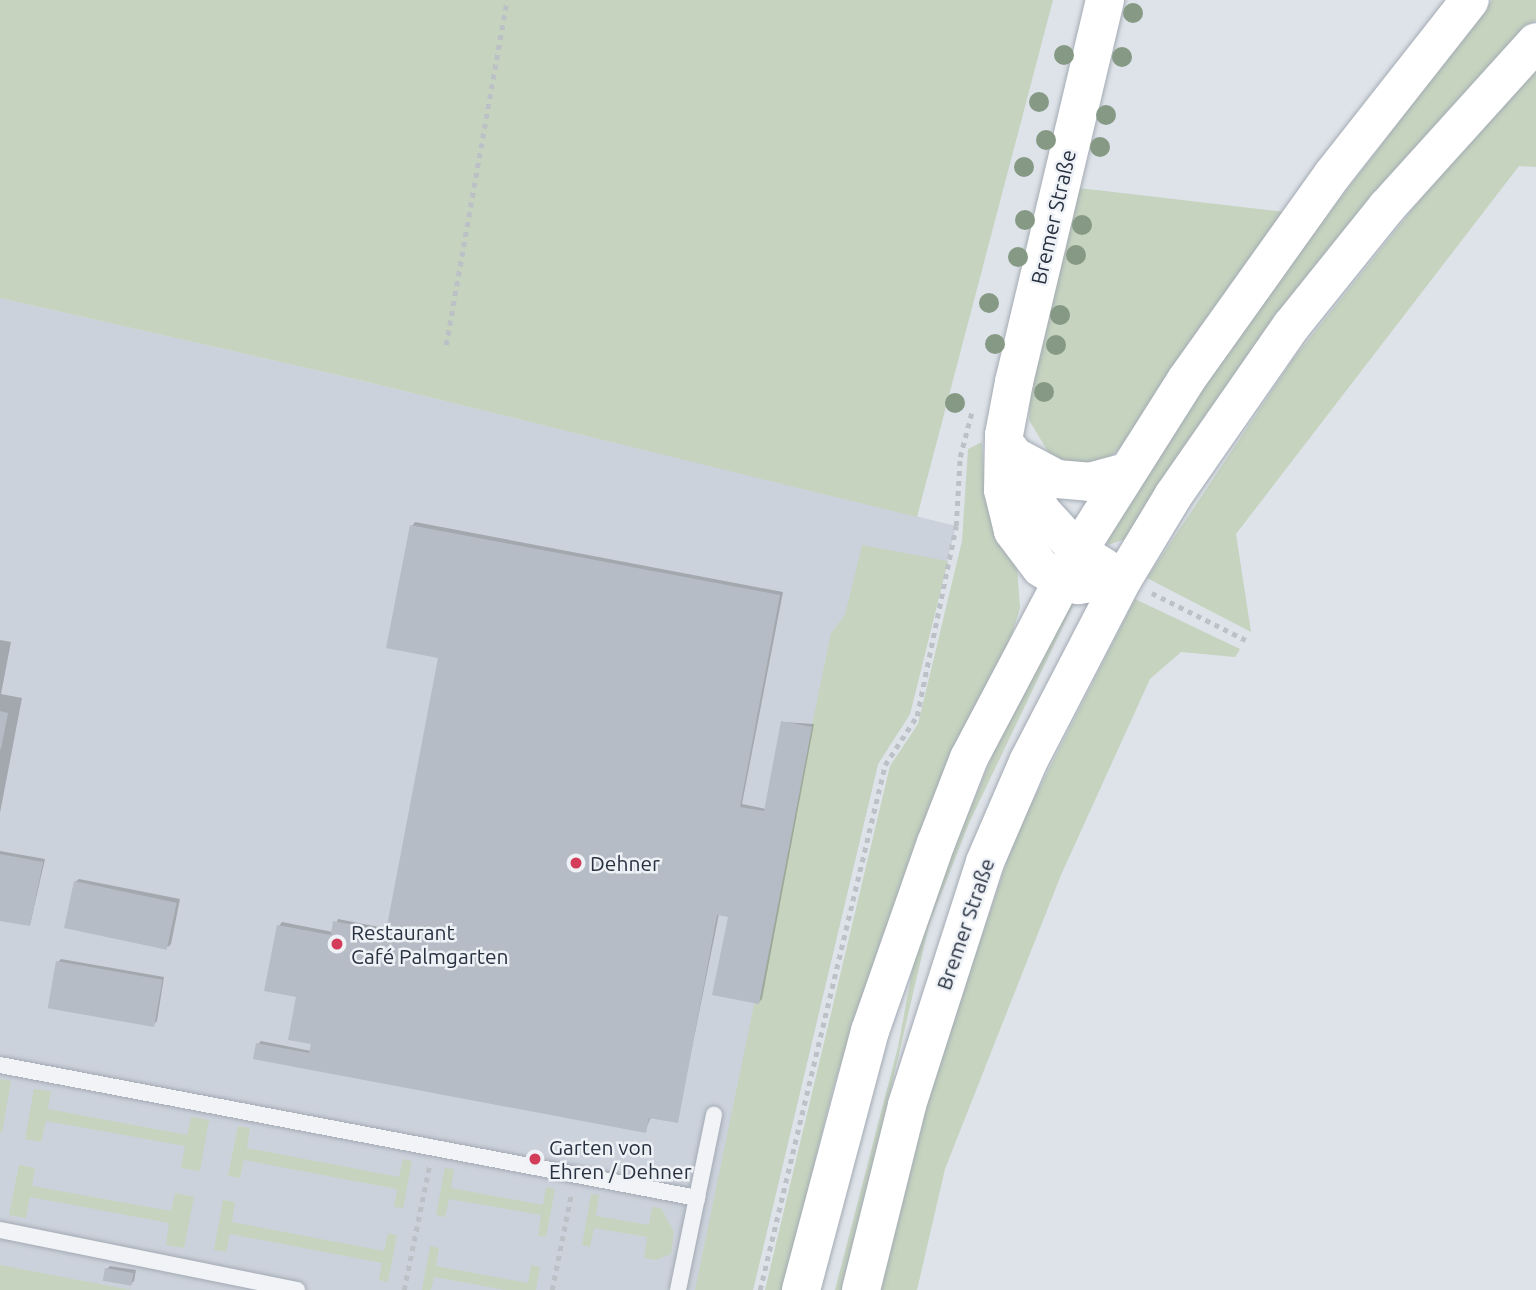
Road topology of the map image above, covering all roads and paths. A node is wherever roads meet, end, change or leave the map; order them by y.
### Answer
1 (507, 0) edge
2 (1105, 0) edge
3 (1470, 0) edge
4 (1536, 42) edge
5 (446, 345) dead end
6 (1008, 445) junction
7 (960, 457) dead end
8 (1127, 472) junction
9 (1069, 566) junction
10 (1123, 579) junction
11 (1246, 640) dead end
12 (0, 1065) edge
13 (714, 1115) dead end
14 (433, 1148) junction
15 (575, 1175) junction
16 (697, 1198) junction
17 (0, 1230) edge
18 (297, 1290) edge
19 (404, 1290) edge
20 (552, 1290) edge
21 (678, 1290) edge
22 (760, 1290) edge
23 (801, 1290) edge
24 (861, 1290) edge

1 - 5 path
2 - 6 main road, Bremer Straße
3 - 8 main road
4 - 10 main road, Bremer Straße
6 - 8 main road
6 - 9 main road
7 - 22 path
8 - 9 main road
9 - 10 main road
9 - 23 main road
10 - 11 path
10 - 24 main road, Bremer Straße
12 - 14 lane
13 - 16 lane
14 - 15 lane
14 - 19 path
15 - 16 lane
15 - 20 path
16 - 21 lane
17 - 18 lane

